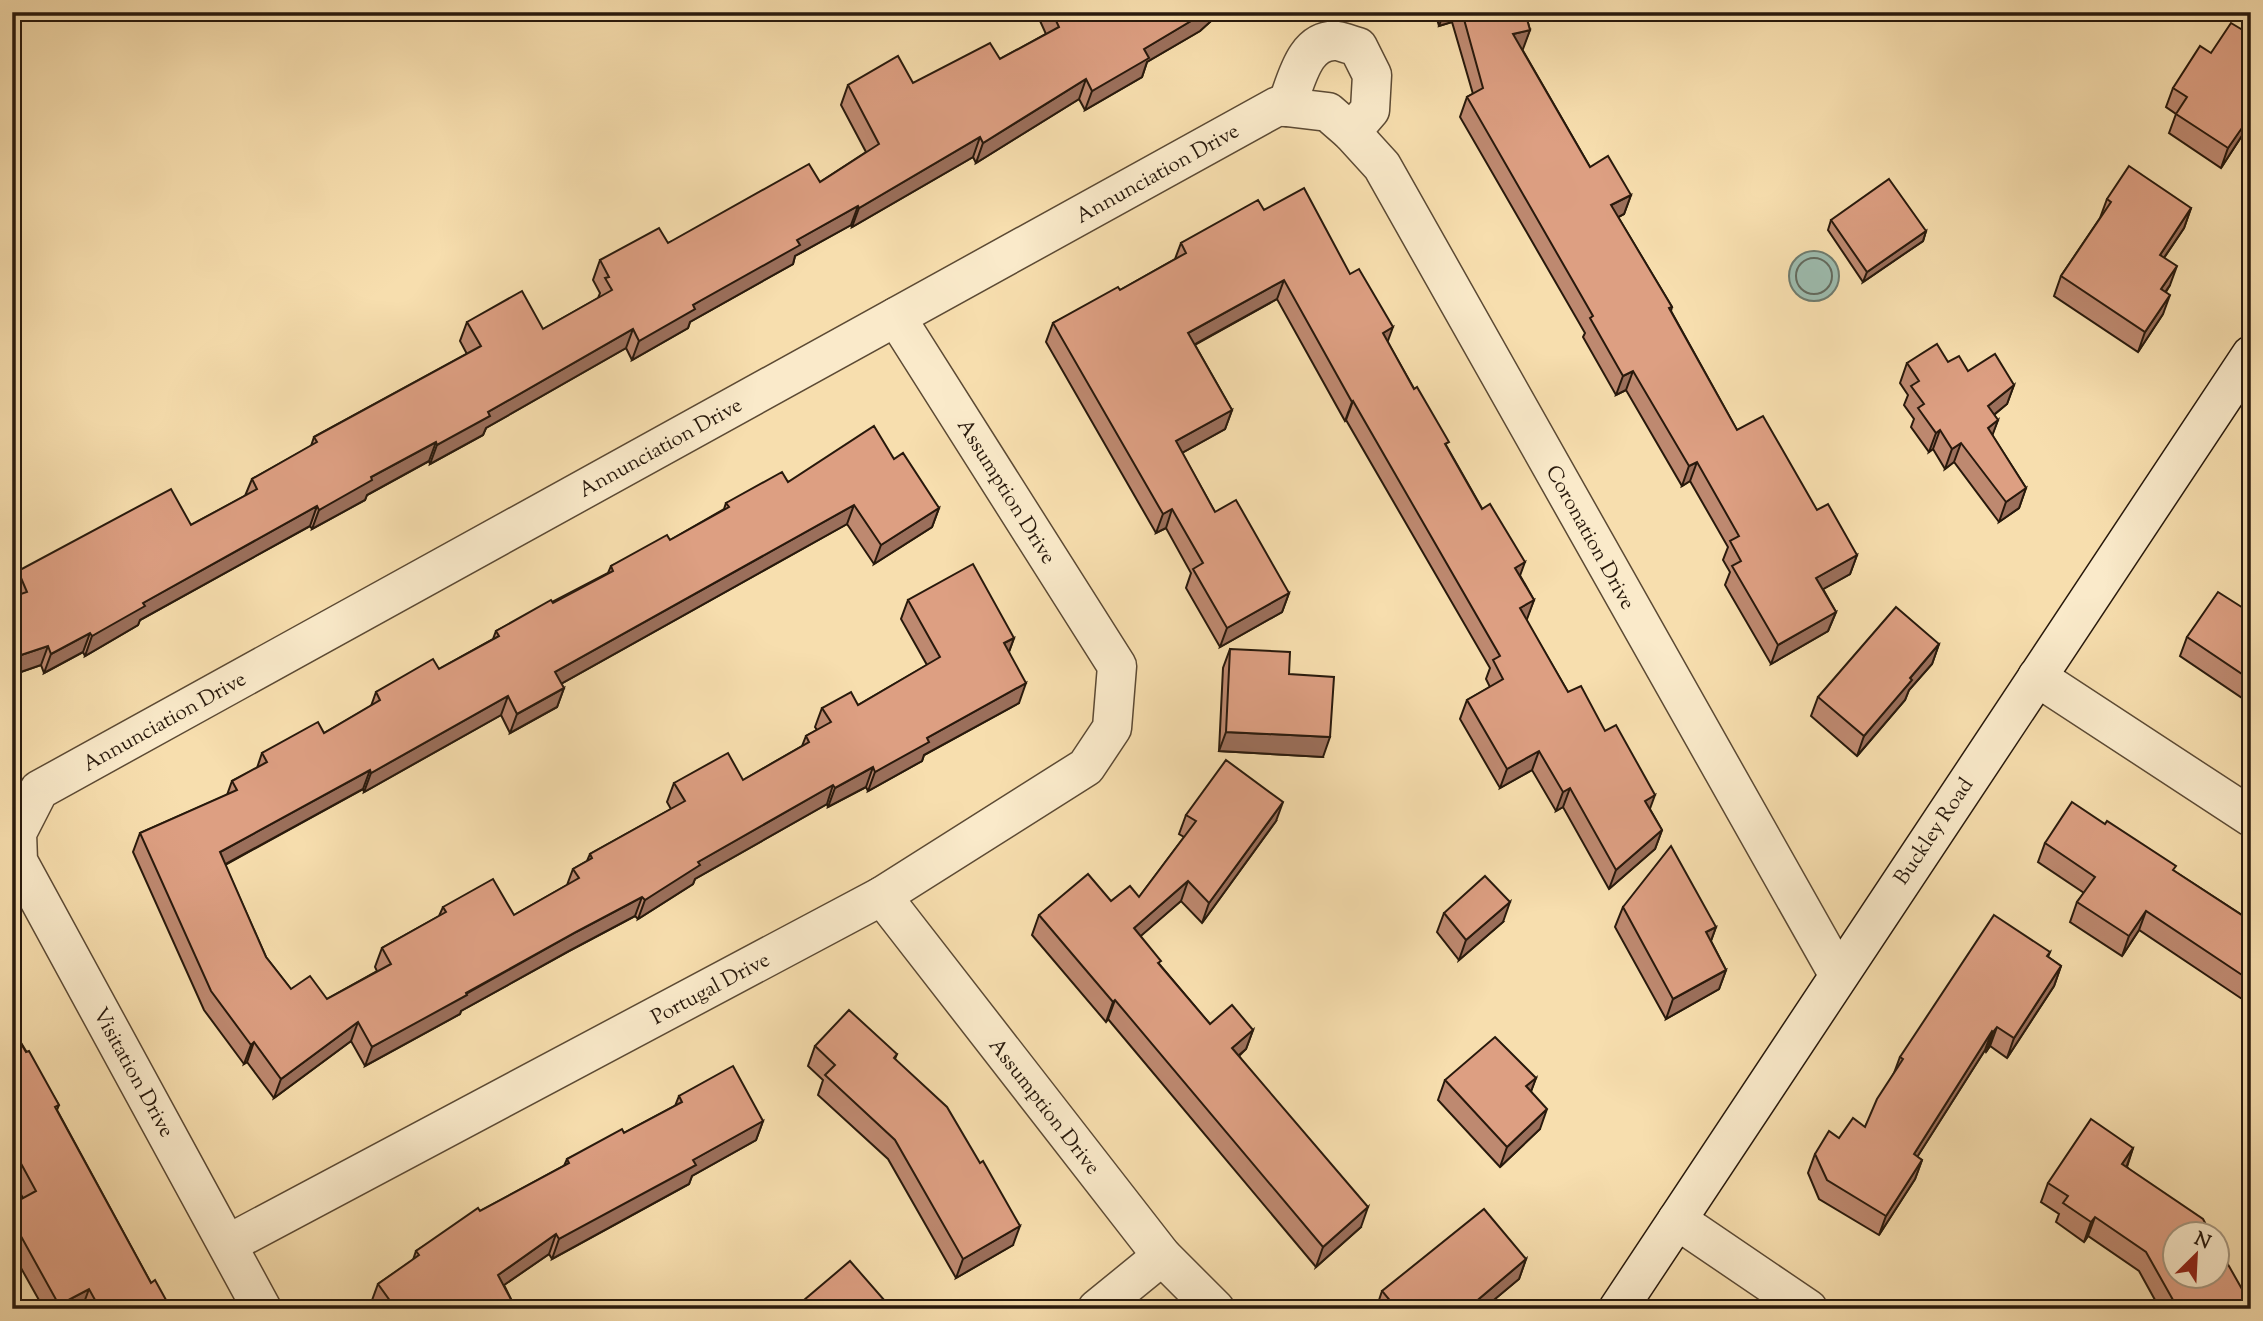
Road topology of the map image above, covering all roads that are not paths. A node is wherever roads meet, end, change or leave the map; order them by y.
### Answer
1 (1286, 107) junction
2 (1339, 122) junction
3 (896, 317) junction
4 (2251, 355) edge
5 (1117, 666) joint
6 (2037, 677) junction
7 (25, 795) edge
8 (2251, 817) edge
9 (17, 833) joint
10 (19, 874) edge
11 (882, 896) junction
12 (1838, 974) junction
13 (1677, 1220) junction
14 (228, 1244) junction
15 (1161, 1256) junction
16 (262, 1309) edge
17 (1097, 1309) edge
18 (1215, 1309) edge
19 (1618, 1309) edge
20 (1808, 1309) edge

1 - 2 street, Annunciation Drive
1 - 2 street
1 - 3 street, Annunciation Drive
2 - 12 street, Coronation Drive
3 - 5 street, Assumption Drive
3 - 7 street, Annunciation Drive
4 - 6 street, Buckley Road
5 - 11 street, Portugal Drive
6 - 8 street
6 - 12 street, Buckley Road
7 - 9 street, Annunciation Drive
9 - 10 street, Visitation Drive
10 - 14 street, Visitation Drive
11 - 14 street, Portugal Drive
11 - 15 street, Assumption Drive
12 - 13 street, Buckley Road
13 - 19 street, Buckley Road
13 - 20 street
14 - 16 street, Visitation Drive
15 - 17 street
15 - 18 street, Assumption Drive

